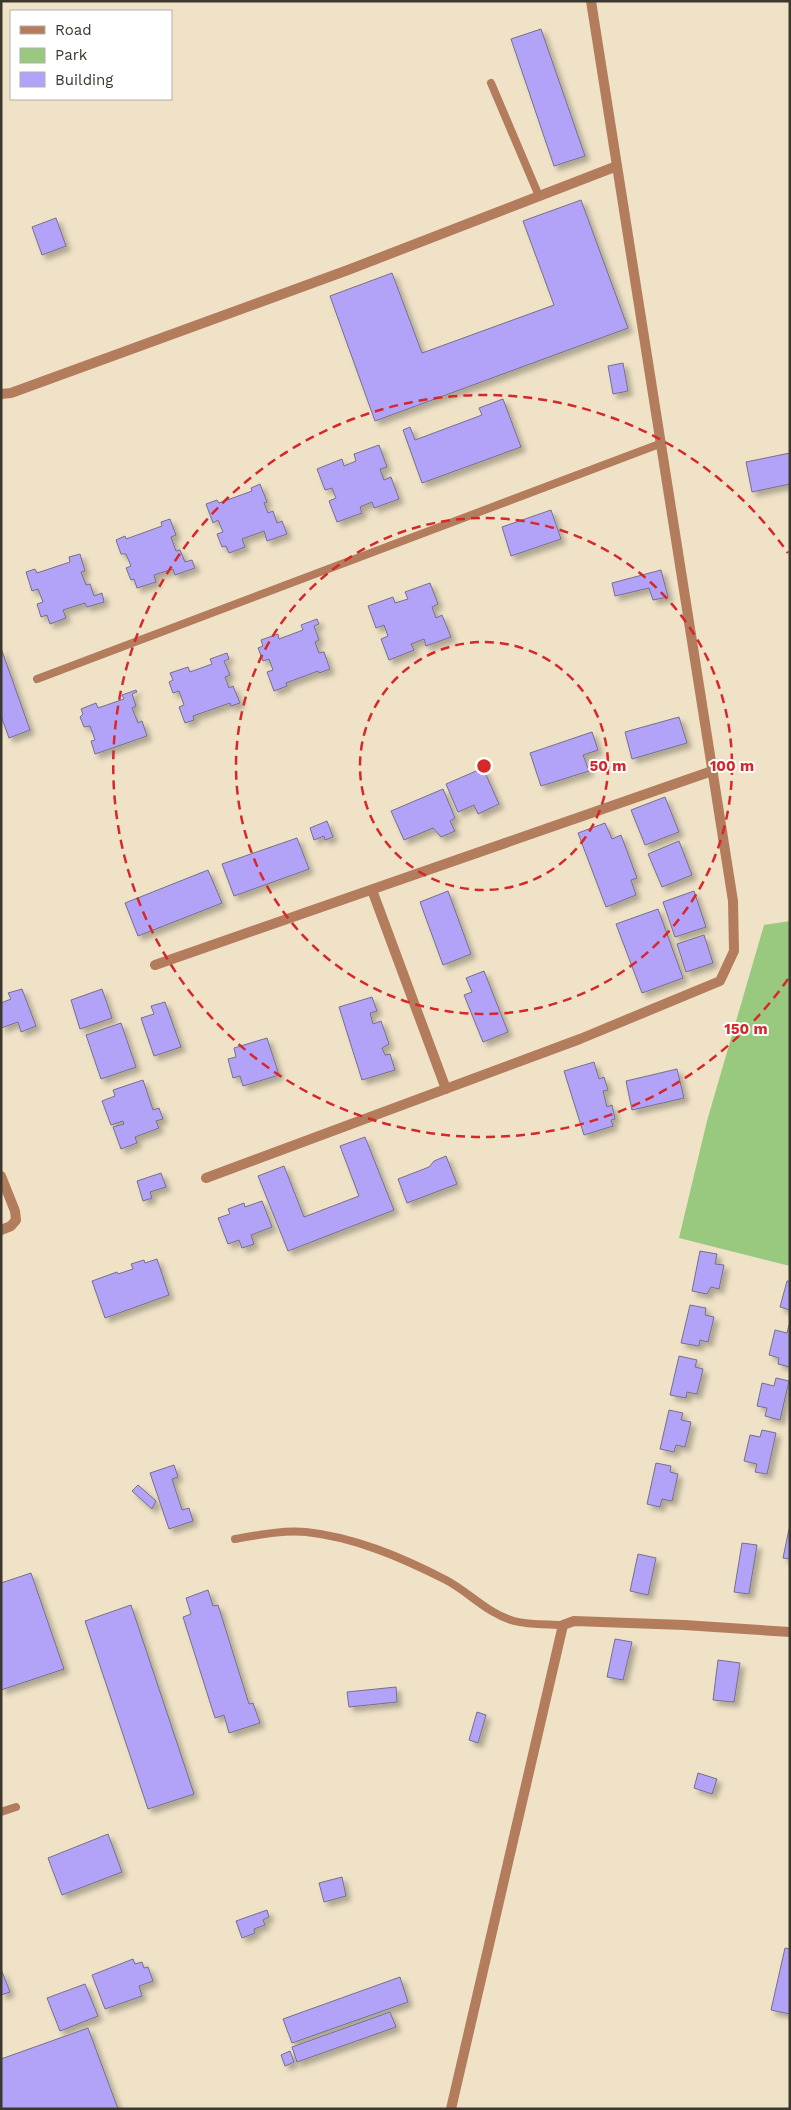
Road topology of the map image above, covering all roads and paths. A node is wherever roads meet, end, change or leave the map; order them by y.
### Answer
1 (591, 1) edge
2 (492, 83) dead end
3 (617, 166) junction
4 (539, 196) junction
5 (1, 394) edge
6 (662, 443) junction
7 (36, 679) dead end
8 (712, 771) junction
9 (372, 890) junction
10 (155, 966) dead end
11 (446, 1089) junction
12 (1, 1176) edge
13 (206, 1178) dead end
14 (1, 1230) edge
15 (235, 1539) dead end
16 (563, 1626) junction
17 (790, 1632) edge
18 (16, 1807) dead end
19 (1, 1812) edge
20 (451, 2109) edge

1 - 3 street
2 - 4 lane
3 - 4 street
3 - 6 street
4 - 5 street
6 - 7 lane
6 - 8 street
8 - 9 street
8 - 11 street
9 - 10 street
9 - 11 street
11 - 13 street
12 - 14 street
15 - 16 lane
16 - 17 street
16 - 20 street
18 - 19 lane

